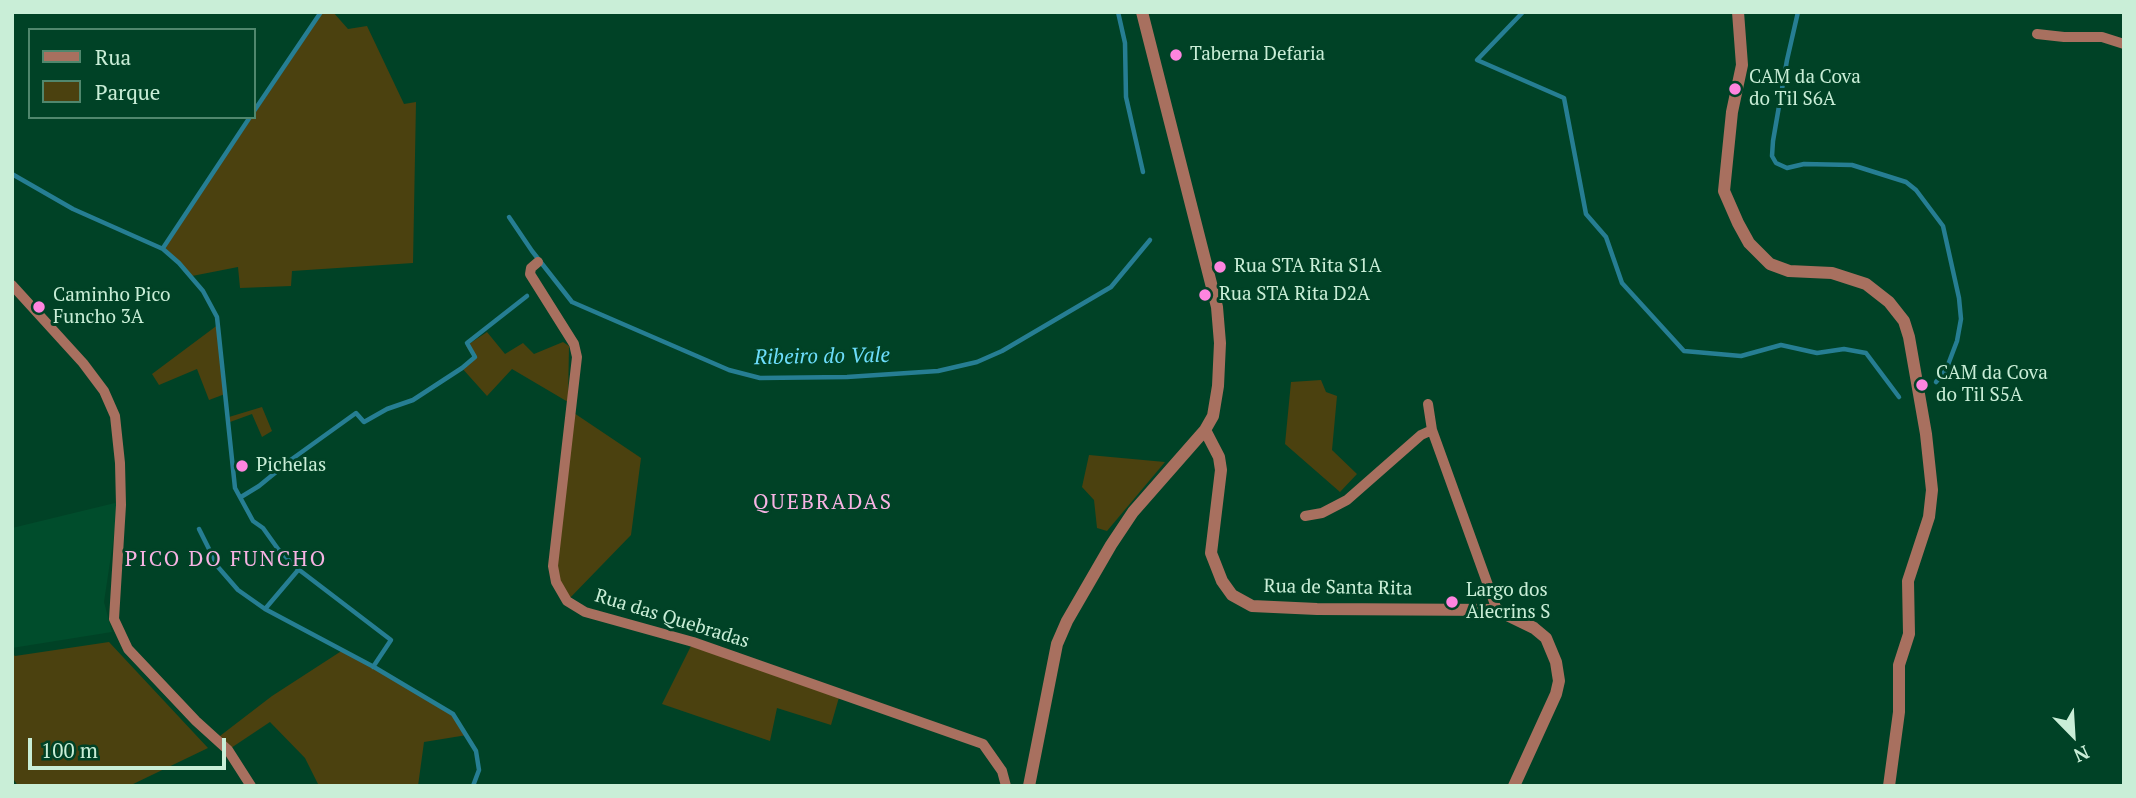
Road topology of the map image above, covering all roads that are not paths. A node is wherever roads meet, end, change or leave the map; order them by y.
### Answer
1 (1142, 12) edge
2 (1738, 12) edge
3 (2037, 34) dead end
4 (2124, 44) edge
5 (538, 262) dead end
6 (12, 285) edge
7 (1428, 404) dead end
8 (1205, 430) junction
9 (1432, 430) junction
10 (1305, 516) dead end
11 (1497, 610) junction
12 (251, 786) edge
13 (1006, 786) edge
14 (1029, 786) edge
15 (1514, 786) edge
16 (1889, 786) edge

1 - 8 street
2 - 16 street
3 - 4 street
5 - 13 street, Rua das Quebradas
6 - 12 street
7 - 9 street
8 - 11 street, Rua de Santa Rita
8 - 14 street
9 - 10 street
9 - 11 street
11 - 15 street, Rua de Santa Rita

